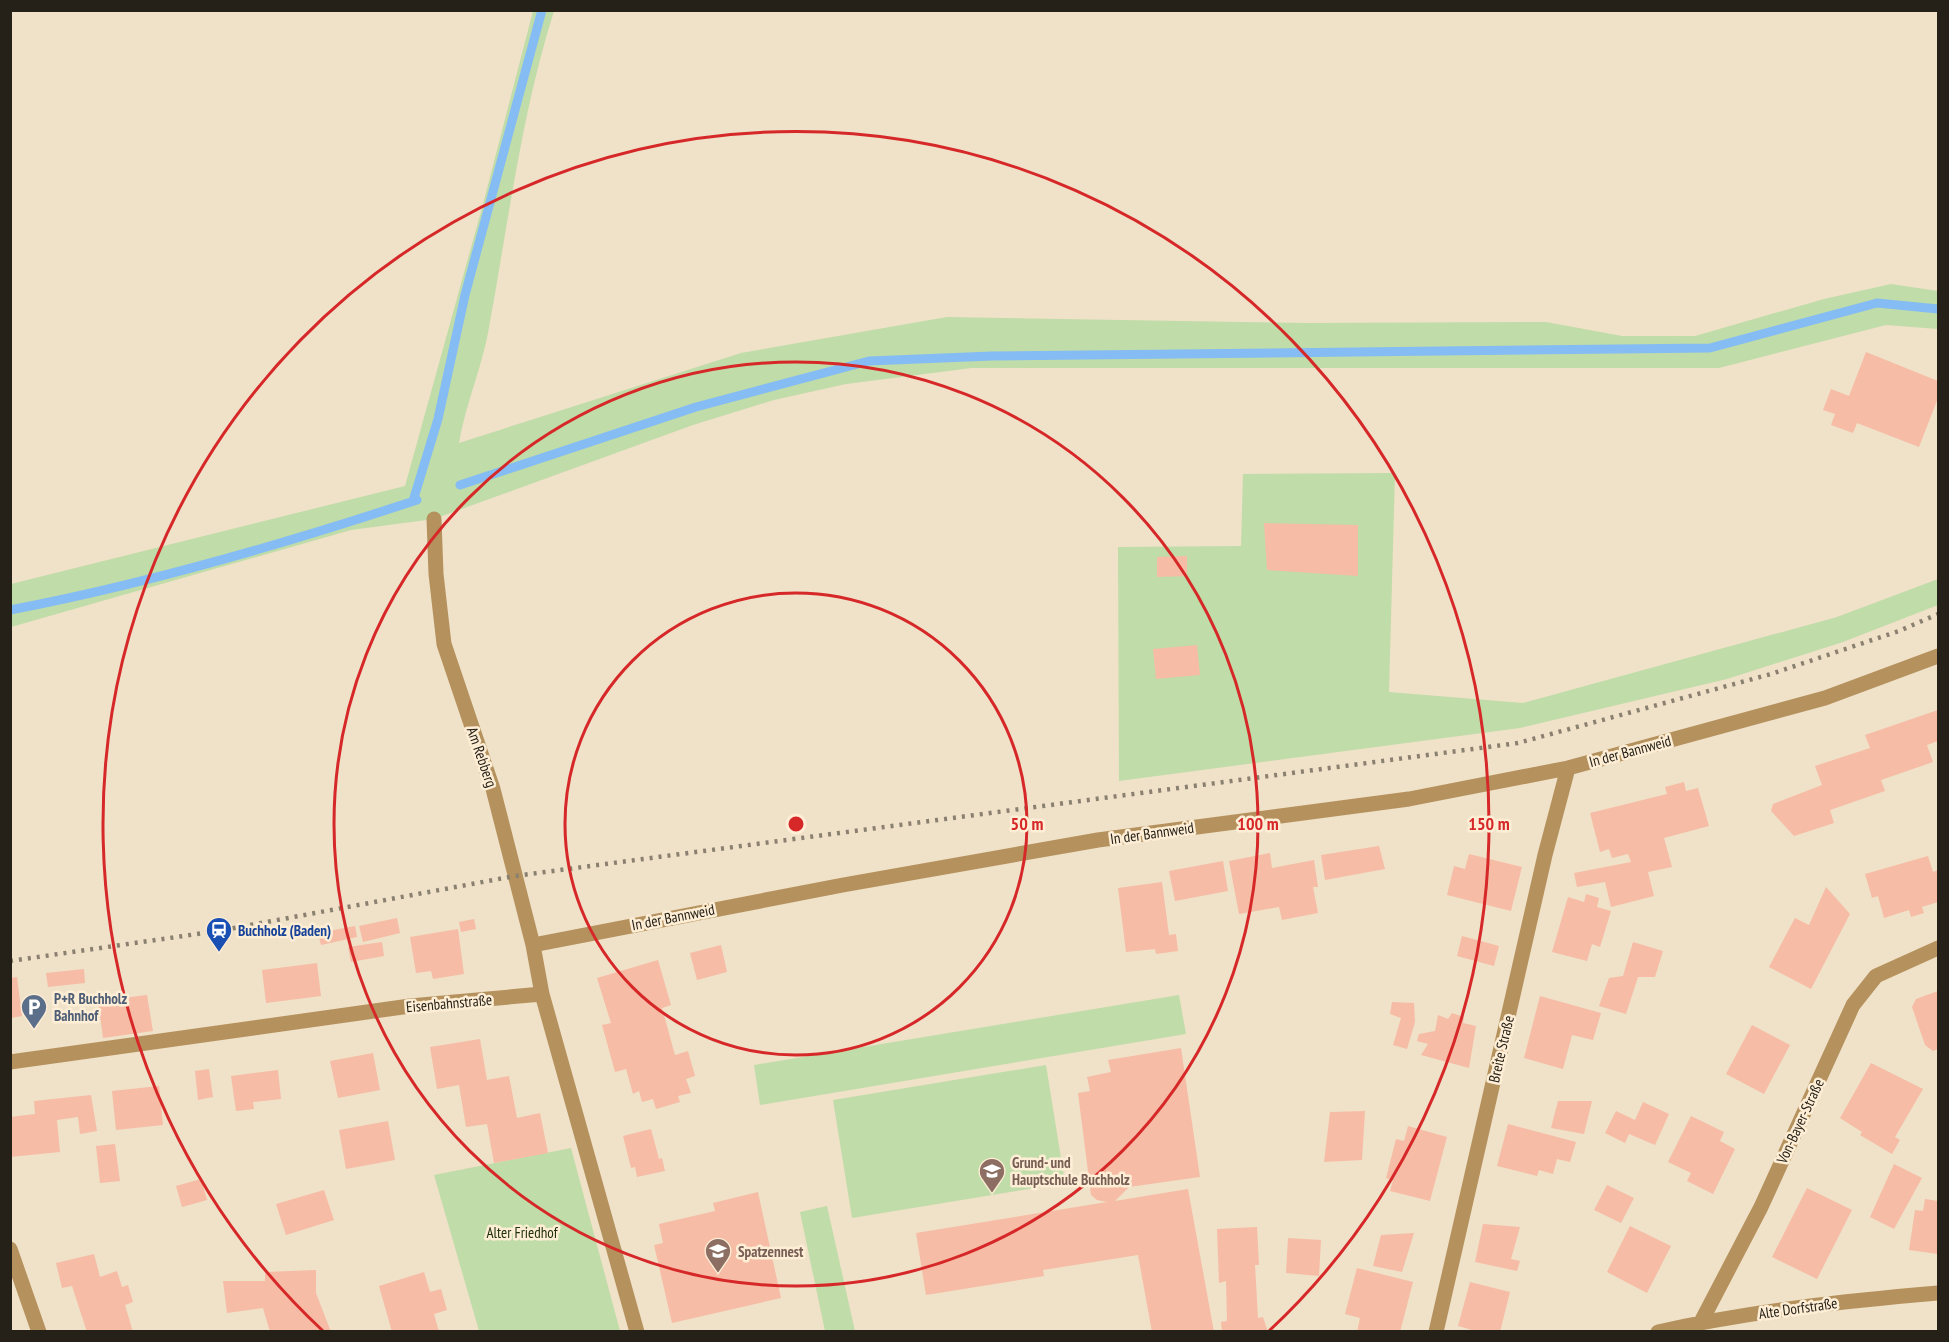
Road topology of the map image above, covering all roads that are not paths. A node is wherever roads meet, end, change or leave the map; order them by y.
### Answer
1 (434, 519) dead end
2 (1938, 656) edge
3 (1568, 768) junction
4 (533, 945) junction
5 (1938, 948) edge
6 (542, 994) junction
7 (10, 1062) edge
8 (10, 1249) edge
9 (1938, 1293) edge
10 (1701, 1327) edge
11 (39, 1332) edge
12 (637, 1332) edge
13 (1436, 1332) edge
14 (1658, 1332) edge

1 - 4 street, Am Rebberg
2 - 3 street, In der Bannweid
3 - 4 street, In der Bannweid
3 - 13 street, Breite Straße
4 - 6 street, Am Rebberg
5 - 10 street, Von-Bayer-Straße
6 - 7 street, Eisenbahnstraße
6 - 12 street
8 - 11 street
9 - 10 street, Alte Dorfstraße
10 - 14 street, Alte Dorfstraße

